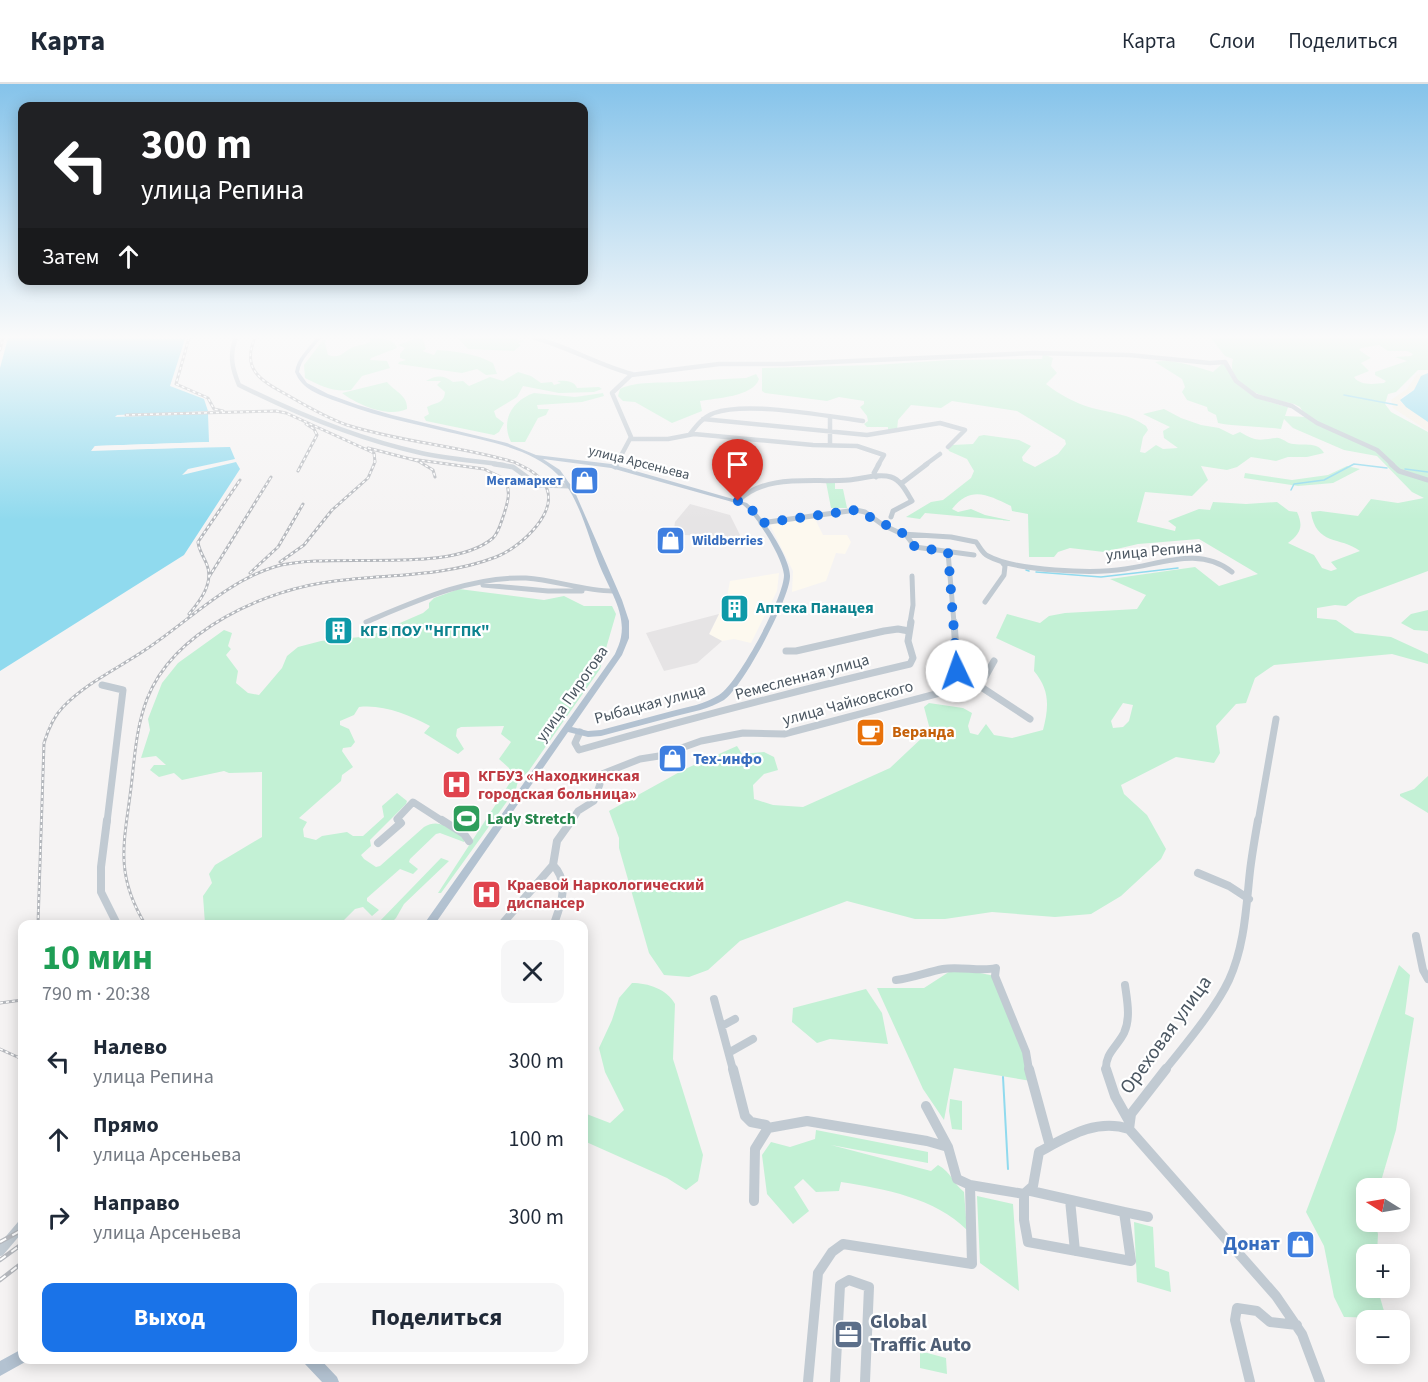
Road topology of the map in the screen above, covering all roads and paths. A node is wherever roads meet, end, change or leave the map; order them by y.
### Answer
1 (267, 399) edge
2 (339, 399) edge
3 (615, 399) edge
4 (1265, 399) edge
5 (830, 418) junction
6 (703, 419) junction
7 (863, 422) dead end
8 (831, 432) junction
9 (690, 434) junction
10 (630, 439) junction
11 (830, 444) junction
12 (948, 447) dead end
13 (940, 454) dead end
14 (532, 456) junction
15 (573, 460) junction
16 (615, 467) junction
17 (558, 472) junction
18 (876, 477) junction
19 (1428, 480) edge
20 (902, 483) junction
21 (569, 486) junction
22 (738, 501) junction
23 (891, 518) dead end
24 (762, 523) junction
25 (906, 535) junction
26 (948, 552) junction
27 (974, 555) dead end
28 (1002, 562) junction
29 (1232, 572) dead end
30 (912, 576) dead end
31 (614, 591) junction
32 (985, 602) dead end
33 (366, 622) dead end
34 (909, 631) junction
35 (786, 651) dead end
36 (994, 661) dead end
37 (975, 683) junction
38 (102, 685) dead end
39 (955, 689) junction
40 (1030, 719) dead end
41 (1276, 719) dead end
42 (567, 729) junction
43 (580, 732) junction
44 (469, 841) dead end
45 (378, 843) dead end
46 (553, 865) junction
47 (1198, 873) dead end
48 (1249, 898) junction
49 (115, 920) edge
50 (432, 920) edge
51 (505, 920) edge
52 (555, 920) edge
53 (1416, 936) dead end
54 (1428, 979) edge
55 (896, 980) dead end
56 (1125, 986) dead end
57 (714, 999) dead end
58 (735, 1019) dead end
59 (722, 1026) junction
60 (753, 1039) dead end
61 (730, 1052) junction
62 (926, 1106) dead end
63 (1129, 1125) junction
64 (768, 1128) junction
65 (1050, 1146) junction
66 (948, 1147) junction
67 (970, 1185) junction
68 (1027, 1193) junction
69 (1070, 1200) junction
70 (754, 1201) dead end
71 (1124, 1212) junction
72 (1148, 1217) dead end
73 (18, 1230) edge
74 (0, 1251) edge
75 (1075, 1251) junction
76 (1297, 1325) junction
77 (18, 1358) edge
78 (314, 1364) edge
79 (0, 1369) edge
80 (328, 1380) edge
81 (808, 1382) edge
82 (835, 1382) edge
83 (865, 1382) edge
84 (1250, 1382) edge
85 (1320, 1382) edge

1 - 21 street
2 - 14 main road
3 - 10 street
4 - 19 street
5 - 6 street
5 - 7 street
5 - 8 street
6 - 8 street
6 - 9 street
8 - 11 street
8 - 12 street
9 - 10 street
9 - 11 street
10 - 16 street
11 - 18 street
13 - 20 street
14 - 15 main road, улица Арсеньева
14 - 17 main road, улица Пирогова
15 - 16 main road, улица Арсеньева
15 - 17 main road
16 - 22 main road, улица Арсеньева
17 - 21 main road, улица Пирогова
18 - 20 street
18 - 22 street
20 - 23 street
21 - 31 main road, улица Пирогова
22 - 24 main road, улица Арсеньева
24 - 25 street
24 - 43 main road, Рыбацкая улица
25 - 26 street
25 - 28 street, улица Репина
26 - 27 street
26 - 39 street
28 - 29 street, улица Репина
28 - 32 street
30 - 34 street, Ремесленная улица
31 - 33 street
31 - 42 main road, улица Пирогова
34 - 35 street
34 - 43 street, Ремесленная улица
36 - 37 street
37 - 39 street, улица Чайковского
37 - 40 street
38 - 49 street
39 - 46 street, улица Чайковского
41 - 48 street, Ореховая улица
42 - 43 main road, Рыбацкая улица
42 - 50 main road, улица Пирогова
44 - 45 street
46 - 51 street
46 - 52 street
47 - 48 street
48 - 63 street, Ореховая улица
53 - 54 street
55 - 65 street
56 - 63 street
57 - 59 street
58 - 59 street
59 - 61 street
60 - 61 street
61 - 64 street
62 - 66 street
63 - 65 street
63 - 76 street
64 - 66 street
64 - 70 street
65 - 68 street
66 - 67 street
67 - 68 street
67 - 81 street
68 - 69 street
68 - 75 street
69 - 71 street
69 - 75 street
71 - 72 street
71 - 75 street
73 - 74 street
76 - 84 street
76 - 85 street
77 - 79 main road
78 - 80 main road
82 - 83 street

